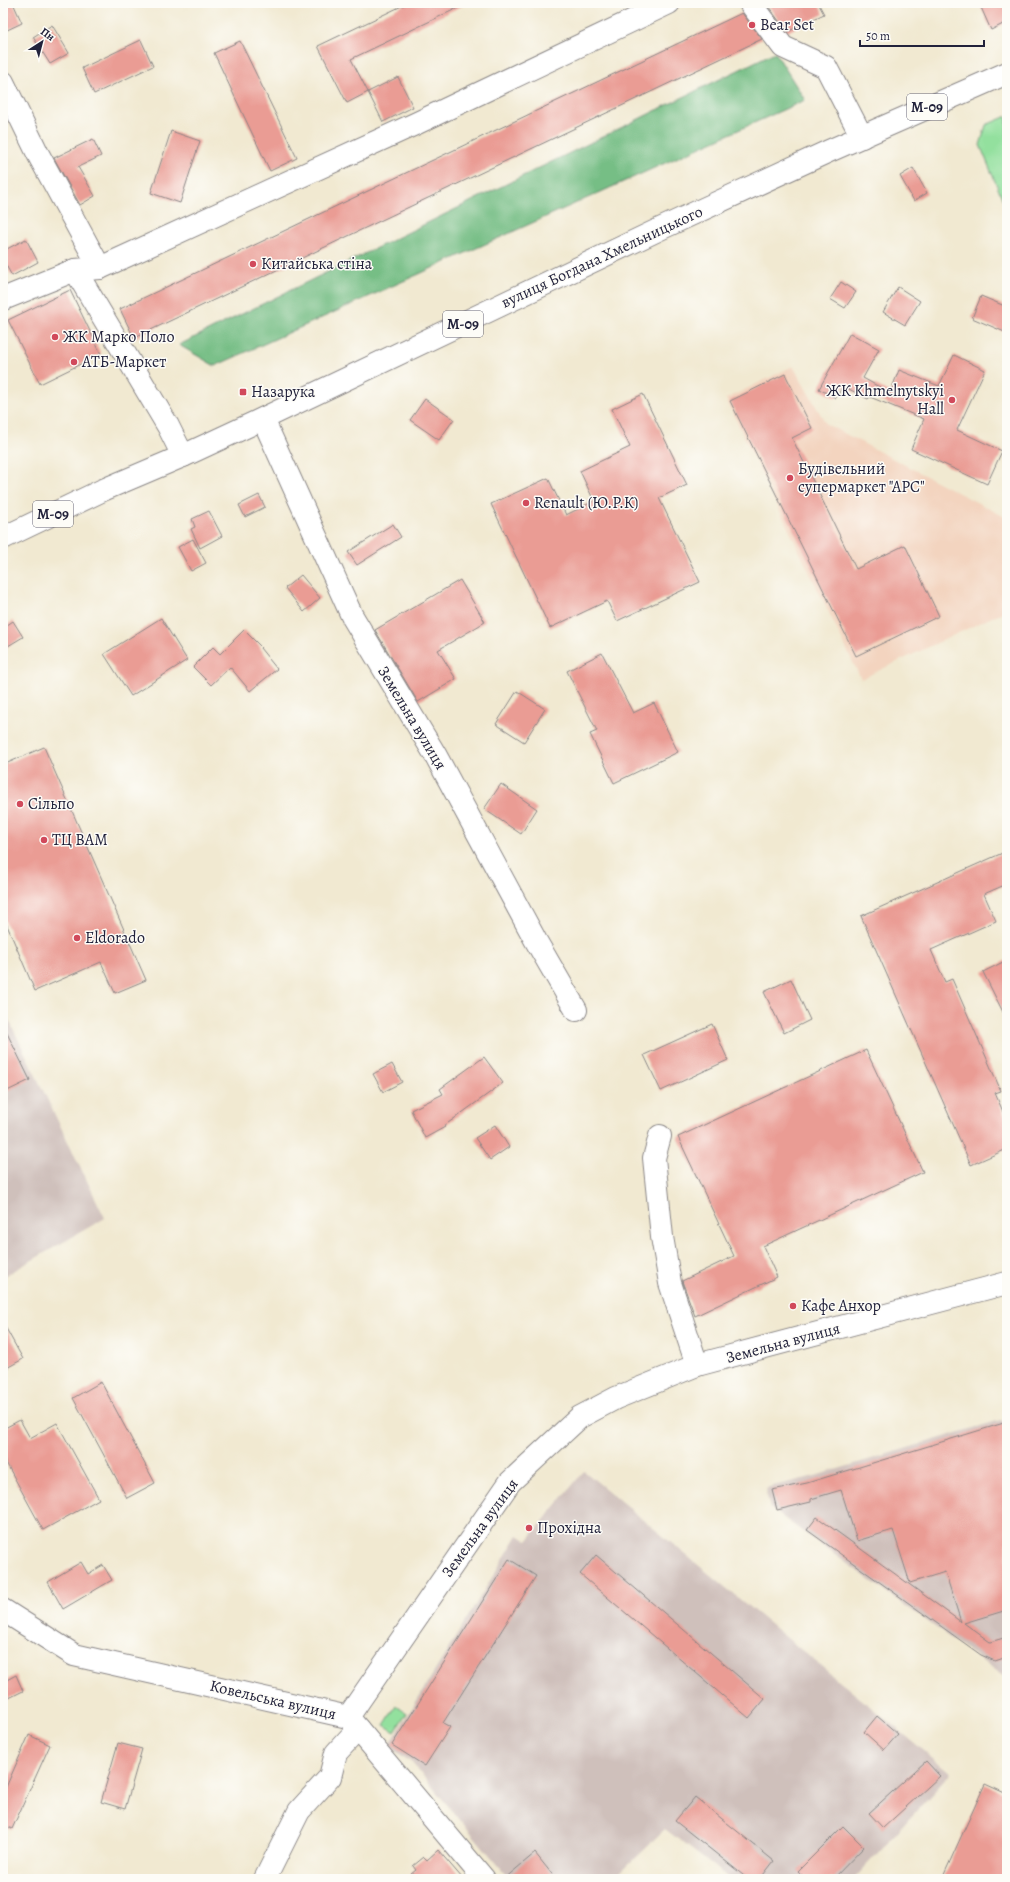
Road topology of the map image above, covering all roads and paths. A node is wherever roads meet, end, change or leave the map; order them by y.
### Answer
1 (669, 3) edge
2 (750, 3) edge
3 (1007, 73) edge
4 (3, 82) edge
5 (862, 136) junction
6 (100, 268) junction
7 (75, 270) junction
8 (3, 299) edge
9 (263, 419) junction
10 (183, 456) junction
11 (3, 538) edge
12 (576, 1010) dead end
13 (660, 1136) dead end
14 (1007, 1283) edge
15 (698, 1366) junction
16 (3, 1610) edge
17 (353, 1723) junction
18 (265, 1879) edge
19 (484, 1879) edge

1 - 6 street
2 - 5 street
3 - 5 street, вулиця Богдана Хмельницького / М-09
4 - 6 street
5 - 9 street, вулиця Богдана Хмельницького / М-09
6 - 7 street
7 - 8 street
7 - 10 street
9 - 10 street, вулиця Богдана Хмельницького / М-09
9 - 12 street, Земельна вулиця
10 - 11 street, вулиця Богдана Хмельницького / М-09
13 - 15 street
14 - 15 street, Земельна вулиця
15 - 17 street, Земельна вулиця
16 - 17 street, Ковельська вулиця
17 - 18 street, Земельна вулиця
17 - 19 street

